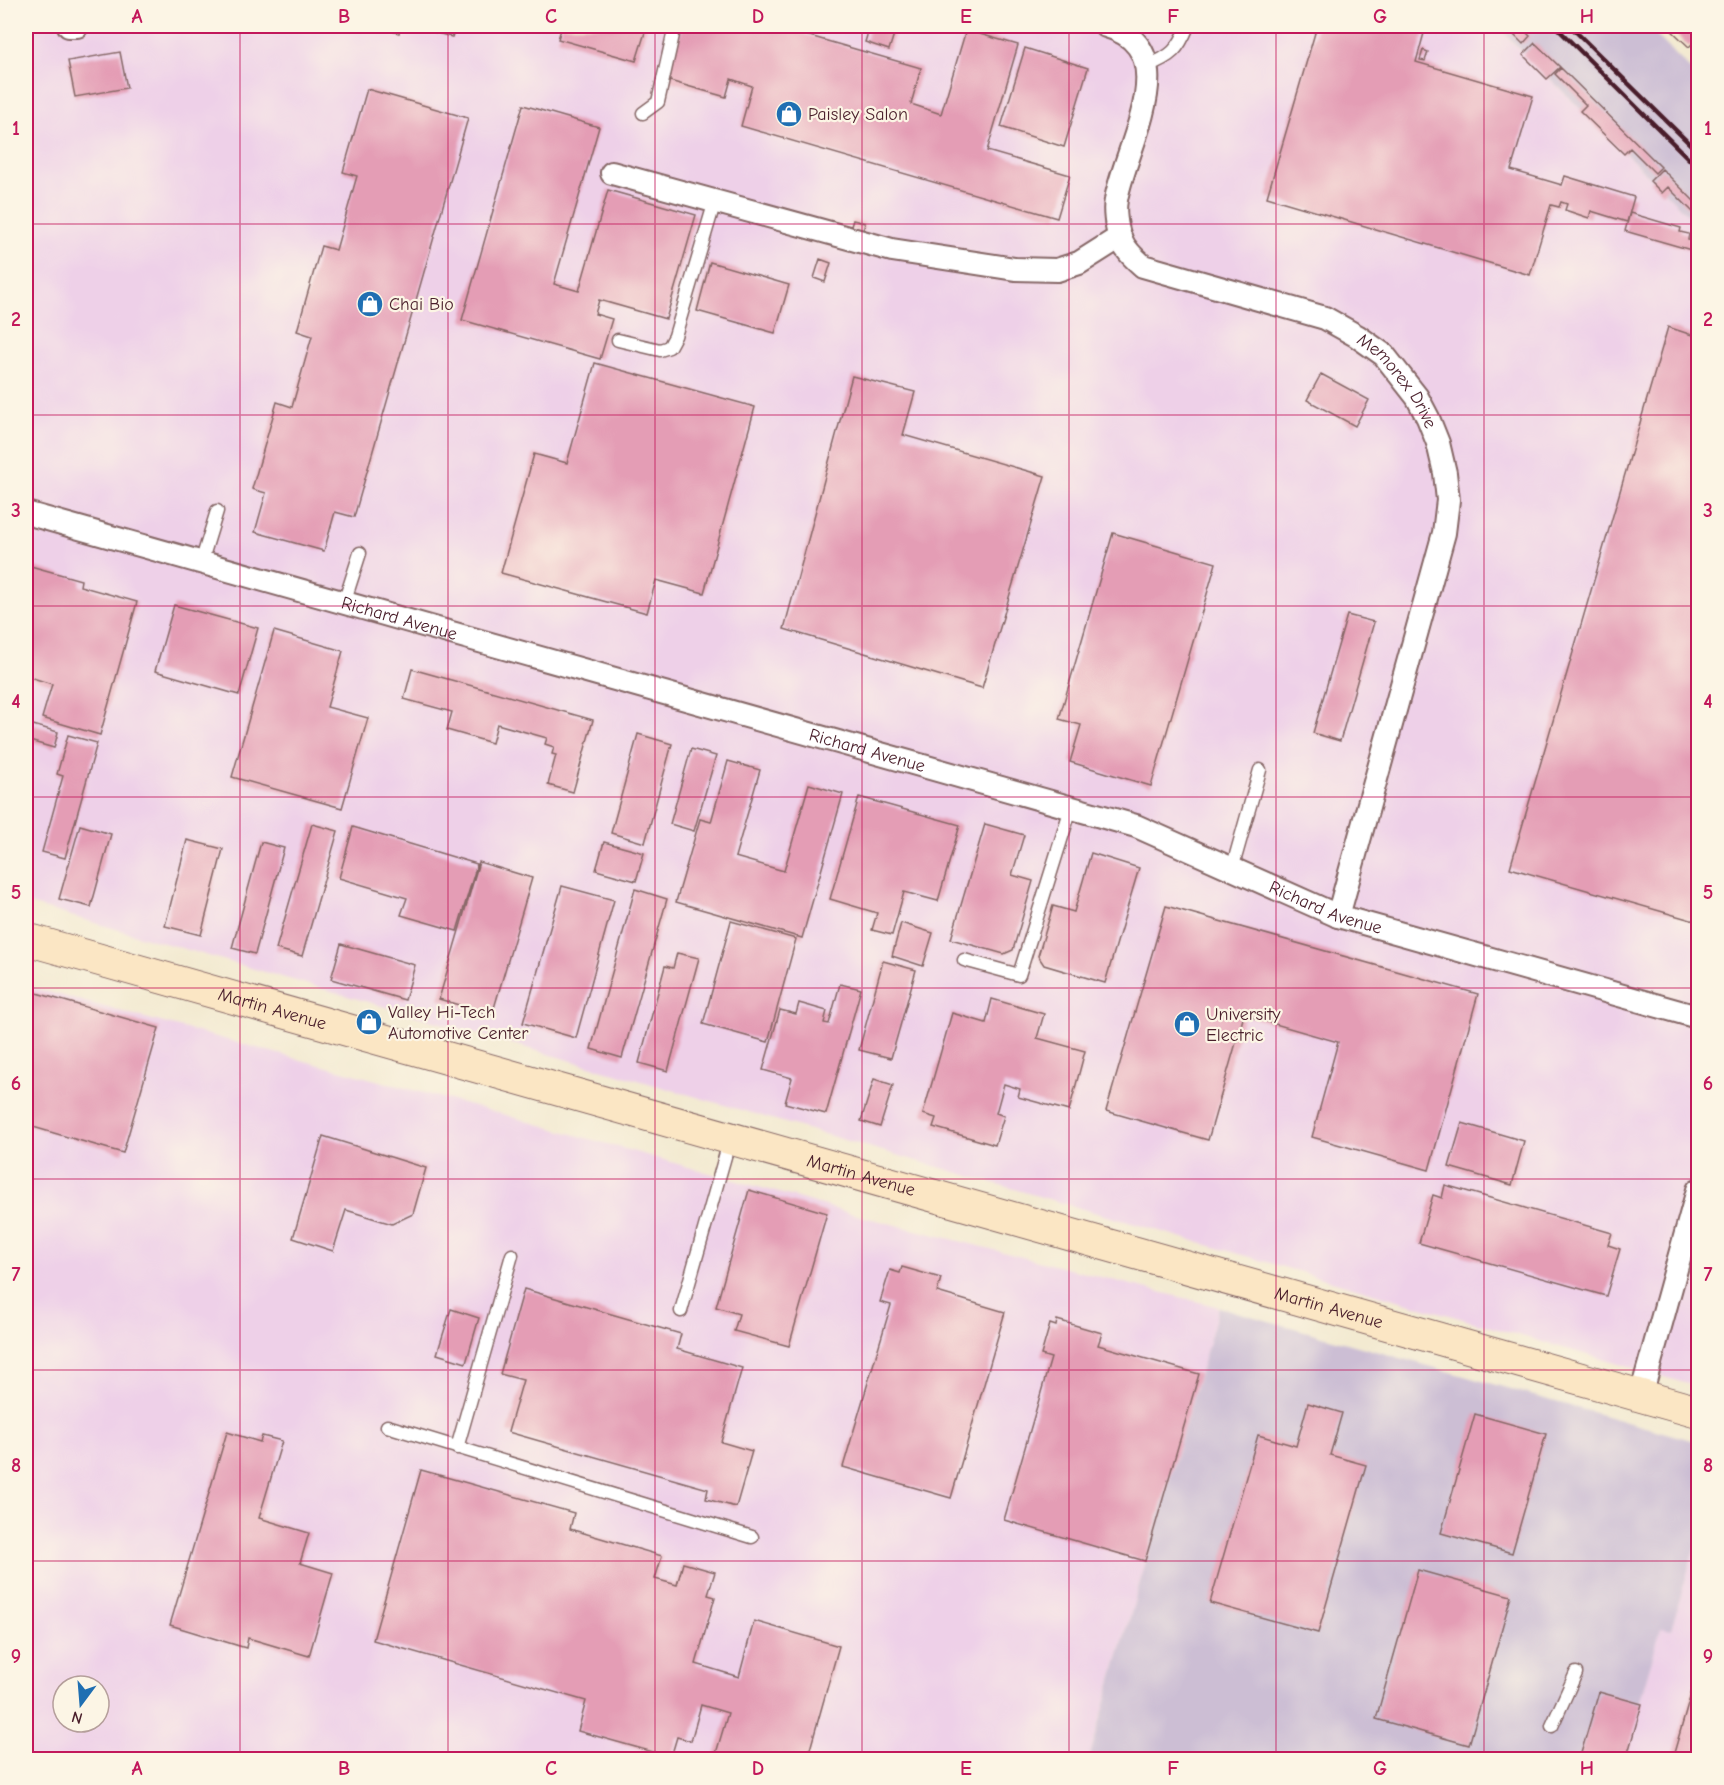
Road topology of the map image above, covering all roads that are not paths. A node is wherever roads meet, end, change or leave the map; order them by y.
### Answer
1 (69, 26) edge
2 (77, 26) edge
3 (675, 26) edge
4 (1106, 26) edge
5 (1188, 26) edge
6 (1147, 66) junction
7 (643, 113) dead end
8 (612, 173) dead end
9 (715, 201) junction
10 (1120, 237) junction
11 (618, 339) dead end
12 (217, 511) dead end
13 (26, 513) edge
14 (360, 553) dead end
15 (201, 563) junction
16 (344, 603) junction
17 (1260, 770) dead end
18 (1071, 808) junction
19 (1232, 869) junction
20 (1338, 916) junction
21 (26, 939) edge
22 (964, 960) dead end
23 (1698, 1019) edge
24 (730, 1138) junction
25 (1698, 1190) edge
26 (512, 1255) dead end
27 (681, 1311) dead end
28 (1641, 1395) junction
29 (1698, 1412) edge
30 (387, 1426) dead end
31 (457, 1448) junction
32 (752, 1537) dead end
33 (1576, 1673) dead end
34 (1552, 1726) dead end

1 - 2 street
3 - 7 lane
4 - 6 street
5 - 6 lane
6 - 10 street, Memorex Drive
8 - 9 street
9 - 10 street
9 - 11 lane
10 - 20 street, Memorex Drive
12 - 15 lane
13 - 15 street, Richard Avenue
14 - 16 lane
15 - 16 street, Richard Avenue
16 - 18 street, Richard Avenue
17 - 19 lane
18 - 19 street, Richard Avenue
18 - 22 lane
19 - 20 street, Richard Avenue
20 - 23 street, Richard Avenue
21 - 24 street, Martin Avenue
24 - 27 lane
24 - 28 street, Martin Avenue
25 - 28 street
26 - 31 lane
28 - 29 street, Martin Avenue
30 - 31 lane
31 - 32 lane
33 - 34 lane

